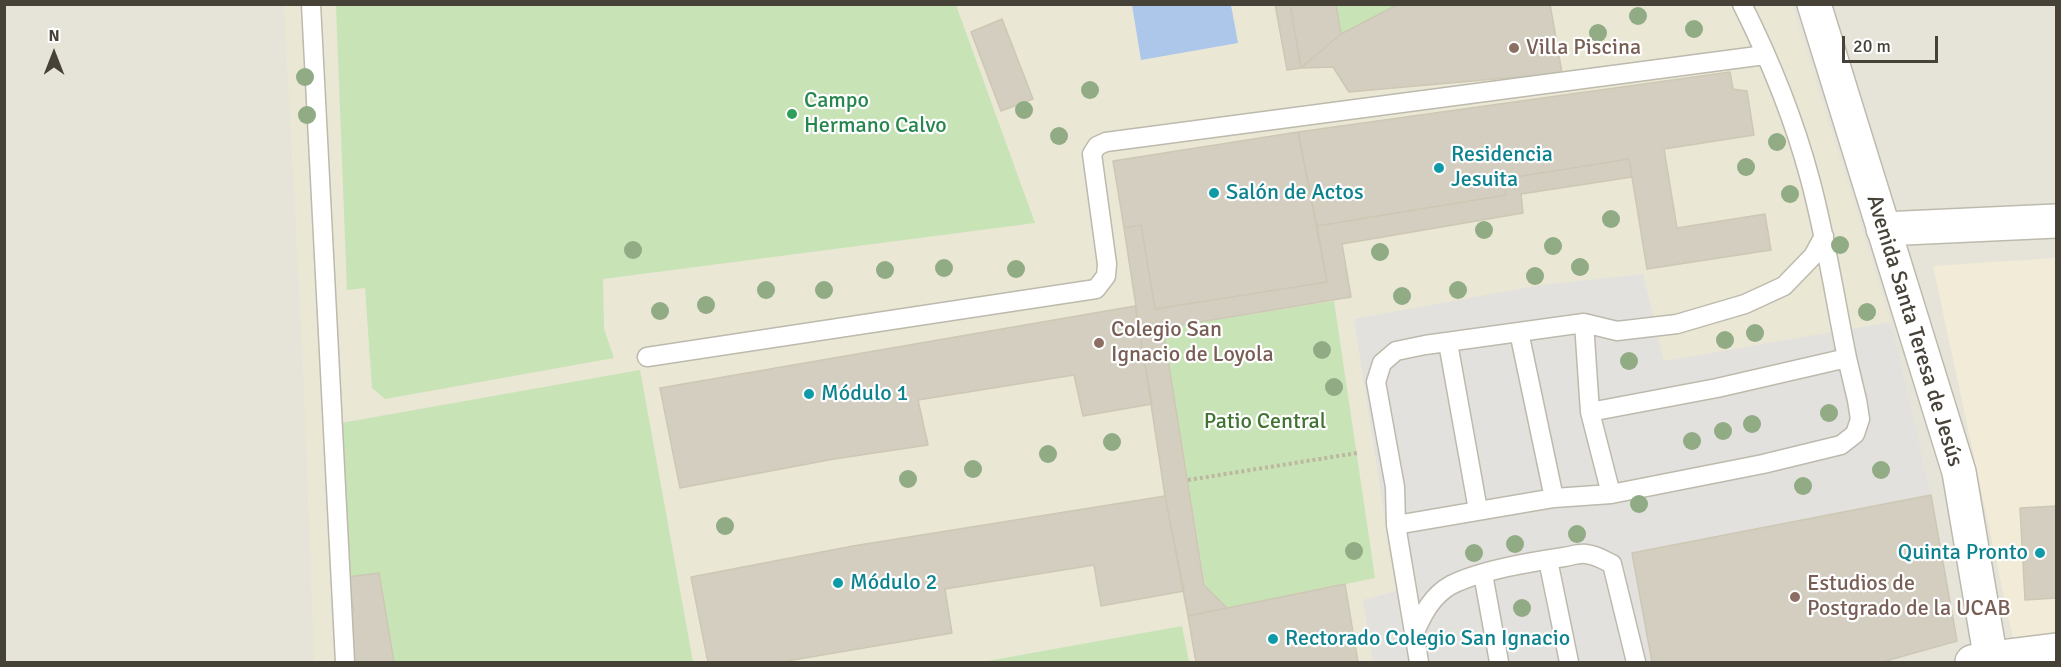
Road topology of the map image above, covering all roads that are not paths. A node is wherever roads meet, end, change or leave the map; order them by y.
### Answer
1 (311, 4) edge
2 (1742, 4) edge
3 (1814, 4) edge
4 (1765, 54) junction
5 (2056, 221) edge
6 (1883, 229) junction
7 (1824, 236) junction
8 (1584, 323) junction
9 (1519, 332) junction
10 (1448, 343) junction
11 (647, 357) dead end
12 (1847, 358) junction
13 (1590, 412) junction
14 (1611, 494) junction
15 (1554, 498) junction
16 (1478, 510) junction
17 (1396, 525) junction
18 (1548, 560) junction
19 (1483, 574) junction
20 (1415, 632) junction
21 (2056, 650) edge
22 (1986, 661) edge
23 (345, 663) edge
24 (1419, 663) edge
25 (1499, 663) edge
26 (1569, 663) edge
27 (1636, 663) edge

1 - 23 lane
2 - 4 lane
3 - 6 street, Avenida Santa Teresa de Jesús
4 - 7 lane
4 - 11 lane
5 - 6 street
6 - 22 street, Avenida Santa Teresa de Jesús
7 - 8 lane
7 - 12 lane
8 - 9 lane
8 - 13 lane
9 - 10 lane
9 - 15 lane
10 - 16 lane
10 - 17 lane
12 - 13 lane
12 - 14 lane
13 - 14 lane
14 - 15 lane
15 - 16 lane
16 - 17 lane
17 - 20 lane
18 - 19 lane
18 - 26 lane
18 - 27 lane
19 - 20 lane
19 - 25 lane
20 - 24 lane
21 - 22 street

